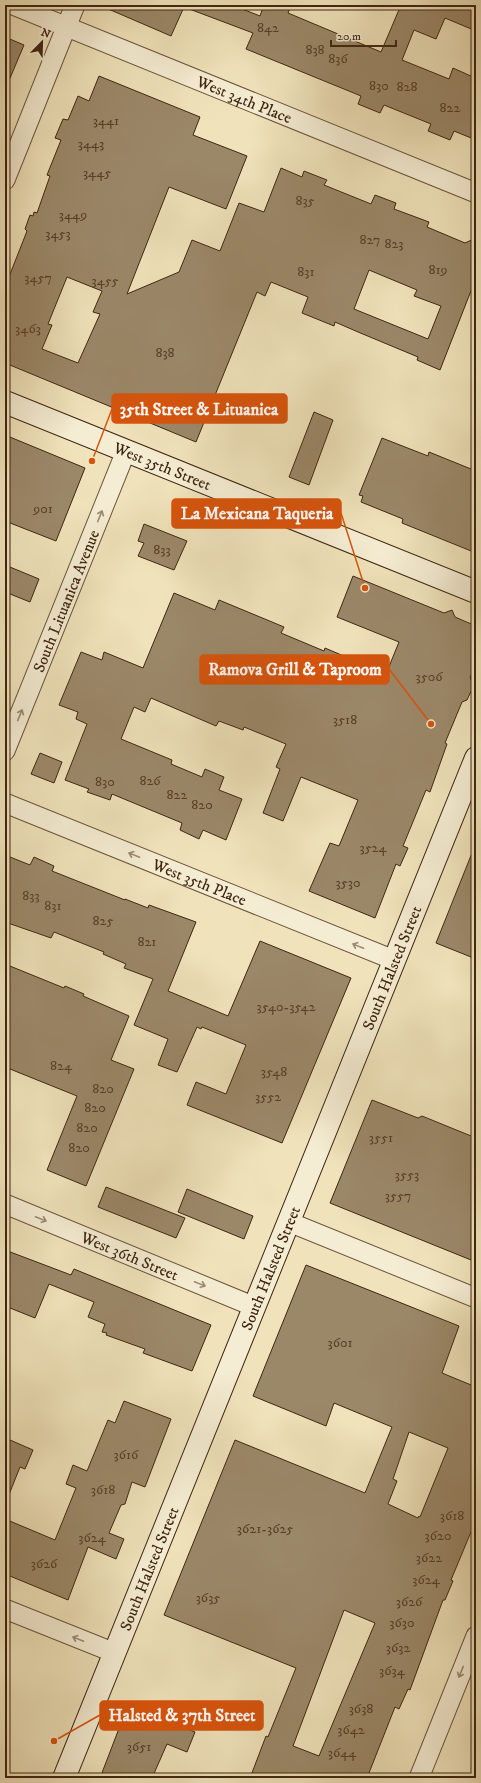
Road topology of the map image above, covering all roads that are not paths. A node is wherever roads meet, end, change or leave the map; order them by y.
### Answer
1 (13, 5) edge
2 (76, 5) edge
3 (67, 27) junction
4 (5, 180) edge
5 (476, 193) edge
6 (5, 402) edge
7 (126, 451) junction
8 (476, 592) edge
9 (5, 751) edge
10 (476, 758) edge
11 (5, 803) edge
12 (394, 960) junction
13 (5, 1204) edge
14 (289, 1222) junction
15 (476, 1298) edge
16 (255, 1307) junction
17 (5, 1609) edge
18 (476, 1636) edge
19 (114, 1653) junction
20 (64, 1778) edge
21 (419, 1778) edge

1 - 3 street, West 34th Place
2 - 3 street
3 - 4 street
3 - 5 street, West 34th Place
6 - 7 main road, West 35th Street
7 - 8 main road, West 35th Street
9 -> 7 street, South Lituanica Avenue
10 - 12 main road, South Halsted Street
12 -> 11 street, West 35th Place
12 - 14 main road, South Halsted Street
13 -> 16 street, West 36th Street
14 - 15 street
14 - 16 main road, South Halsted Street
16 - 19 main road, South Halsted Street
19 -> 17 street
18 -> 21 street
19 - 20 main road, South Halsted Street

